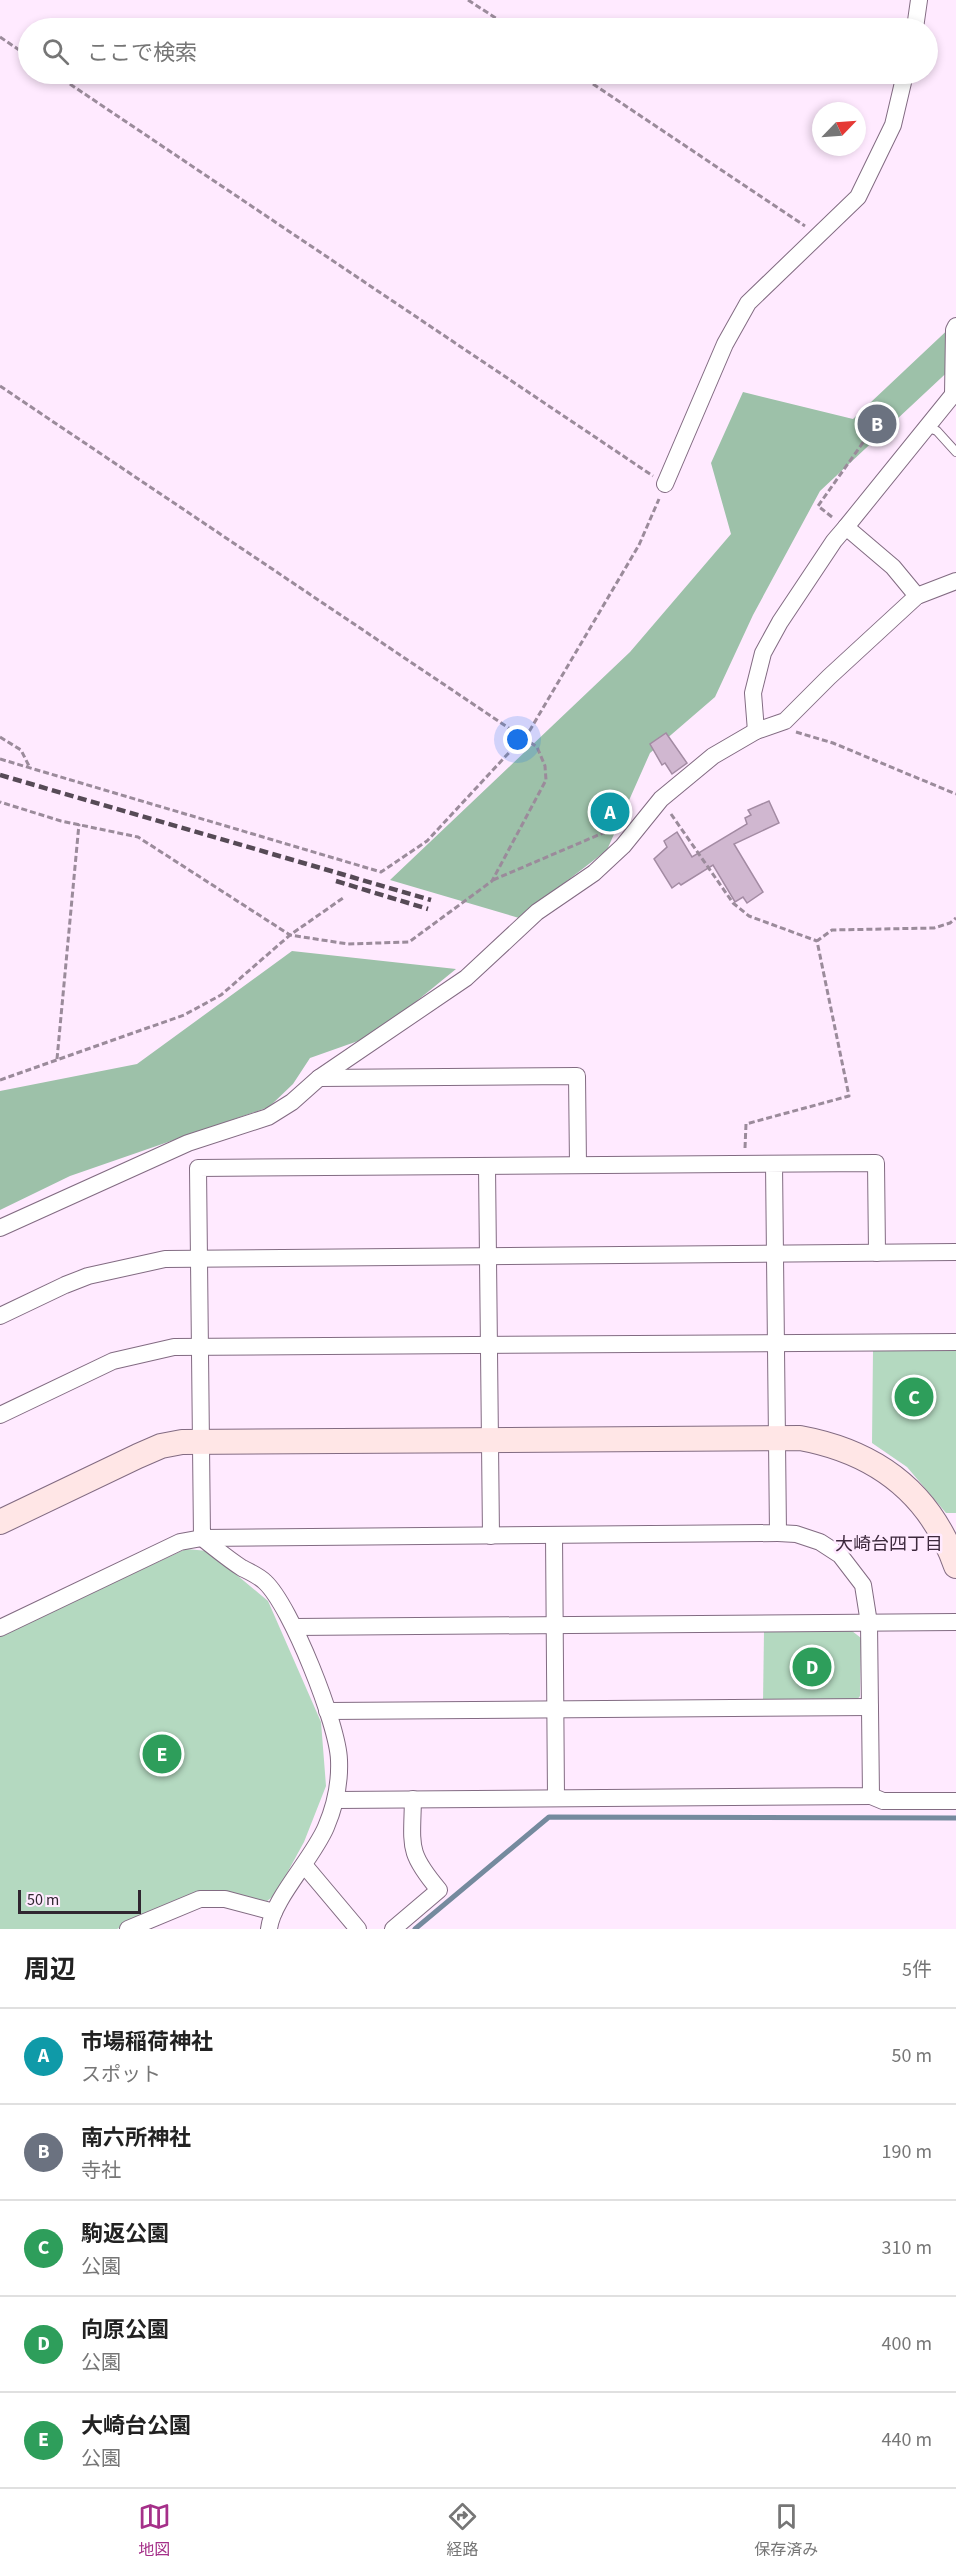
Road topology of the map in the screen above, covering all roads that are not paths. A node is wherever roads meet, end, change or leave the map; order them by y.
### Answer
1 (919, 0) edge
2 (918, 18) edge
3 (903, 84) edge
4 (956, 326) edge
5 (954, 393) edge
6 (927, 427) junction
7 (956, 452) edge
8 (665, 484) road end
9 (846, 527) junction
10 (956, 581) edge
11 (917, 596) junction
12 (756, 731) junction
13 (319, 1078) junction
14 (774, 1164) junction
15 (578, 1165) junction
16 (487, 1166) junction
17 (0, 1228) edge
18 (956, 1252) edge
19 (775, 1253) junction
20 (877, 1253) junction
21 (488, 1256) junction
22 (199, 1258) junction
23 (0, 1316) edge
24 (956, 1342) edge
25 (776, 1343) junction
26 (489, 1345) junction
27 (200, 1347) junction
28 (0, 1415) edge
29 (777, 1437) junction
30 (490, 1440) junction
31 (201, 1442) junction
32 (0, 1522) edge
33 (778, 1533) junction
34 (554, 1535) junction
35 (491, 1536) junction
36 (202, 1538) junction
37 (956, 1566) edge
38 (956, 1622) edge
39 (869, 1623) junction
40 (554, 1625) junction
41 (294, 1627) junction
42 (0, 1628) edge
43 (870, 1707) junction
44 (555, 1709) junction
45 (327, 1711) junction
46 (871, 1796) junction
47 (556, 1798) junction
48 (413, 1799) junction
49 (336, 1800) junction
50 (956, 1801) edge
51 (305, 1866) junction
52 (274, 1912) junction
53 (128, 1929) edge
54 (269, 1929) edge
55 (358, 1929) edge
56 (393, 1929) edge

1 - 2 street
3 - 8 street
4 - 5 street
5 - 6 street
6 - 7 lane
6 - 9 street
9 - 11 street
9 - 12 street
10 - 11 street
11 - 12 street
12 - 13 street
13 - 15 street
13 - 17 street
14 - 15 street
14 - 19 street
14 - 20 street
15 - 16 street
16 - 21 street
16 - 22 street
18 - 20 street
19 - 20 street
19 - 21 street
19 - 25 street
21 - 22 street
21 - 26 street
22 - 23 street
22 - 27 street
24 - 25 street
25 - 26 street
25 - 29 street
26 - 27 street
26 - 30 street
27 - 28 street
27 - 31 street
29 - 30 street
29 - 33 street
29 - 37 street
30 - 31 street
30 - 35 street
31 - 32 street
31 - 36 street
33 - 34 street
33 - 39 street
34 - 35 street
34 - 40 street
35 - 36 street
36 - 41 street
36 - 42 street
38 - 39 street
39 - 40 street
39 - 43 street
40 - 41 street
40 - 44 street
41 - 45 street
43 - 44 street
43 - 46 street
44 - 45 street
44 - 47 street
45 - 49 street
46 - 47 street
46 - 50 street
47 - 48 street
48 - 49 street
48 - 56 street
49 - 51 street
51 - 52 street
51 - 55 street
52 - 53 street
52 - 54 street

